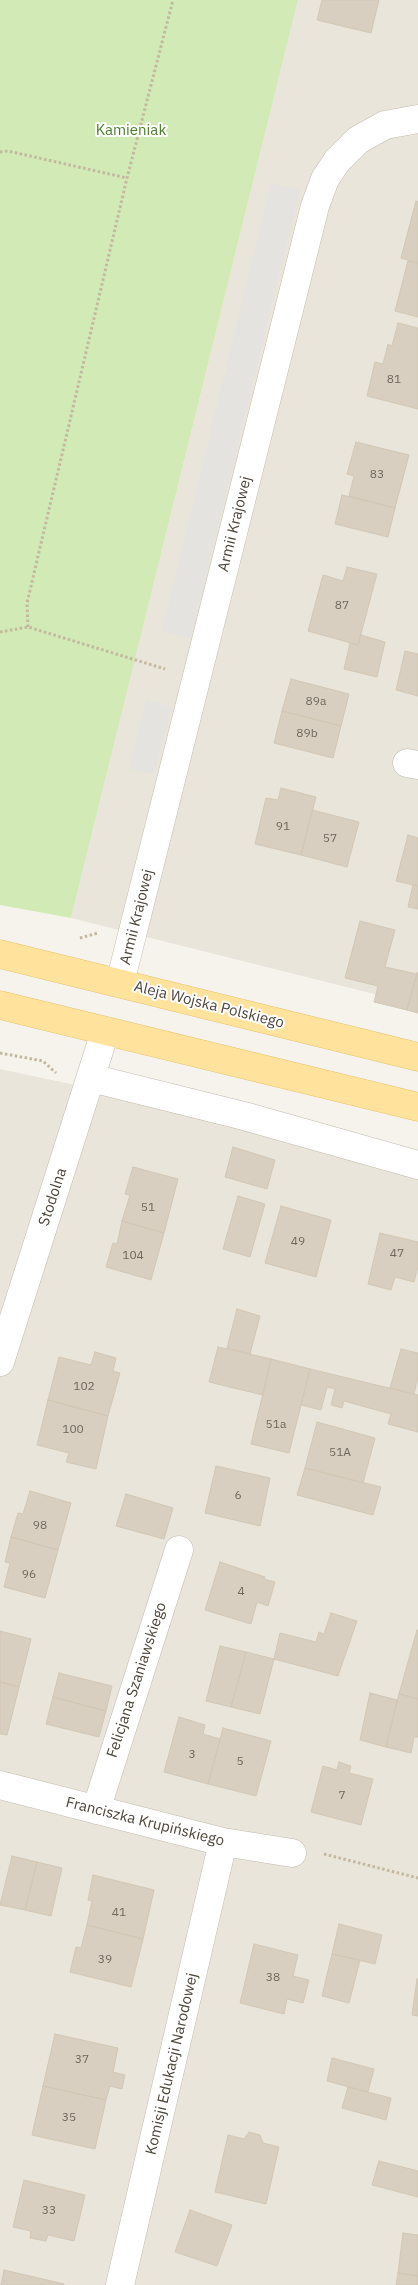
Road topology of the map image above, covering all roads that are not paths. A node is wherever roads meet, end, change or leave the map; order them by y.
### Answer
1 (418, 119) edge
2 (0, 954) edge
3 (120, 983) junction
4 (0, 1005) edge
5 (105, 1032) junction
6 (418, 1058) edge
7 (91, 1078) junction
8 (418, 1107) edge
9 (418, 1165) edge
10 (0, 1362) edge
11 (179, 1550) dead end
12 (0, 1786) edge
13 (96, 1810) junction
14 (223, 1842) junction
15 (292, 1853) road end
16 (120, 2285) edge

1 - 3 street, Armii Krajowej
2 - 3 main road, Aleja Wojska Polskiego
3 - 6 main road, Aleja Wojska Polskiego
4 - 5 main road
5 - 7 street, Stodolna
5 - 8 main road
7 - 9 street
7 - 10 street, Stodolna
11 - 13 street, Felicjana Szaniawskiego
12 - 13 street, Franciszka Krupińskiego
13 - 14 street, Franciszka Krupińskiego
14 - 15 street, Franciszka Krupińskiego
14 - 16 street, Komisji Edukacji Narodowej

